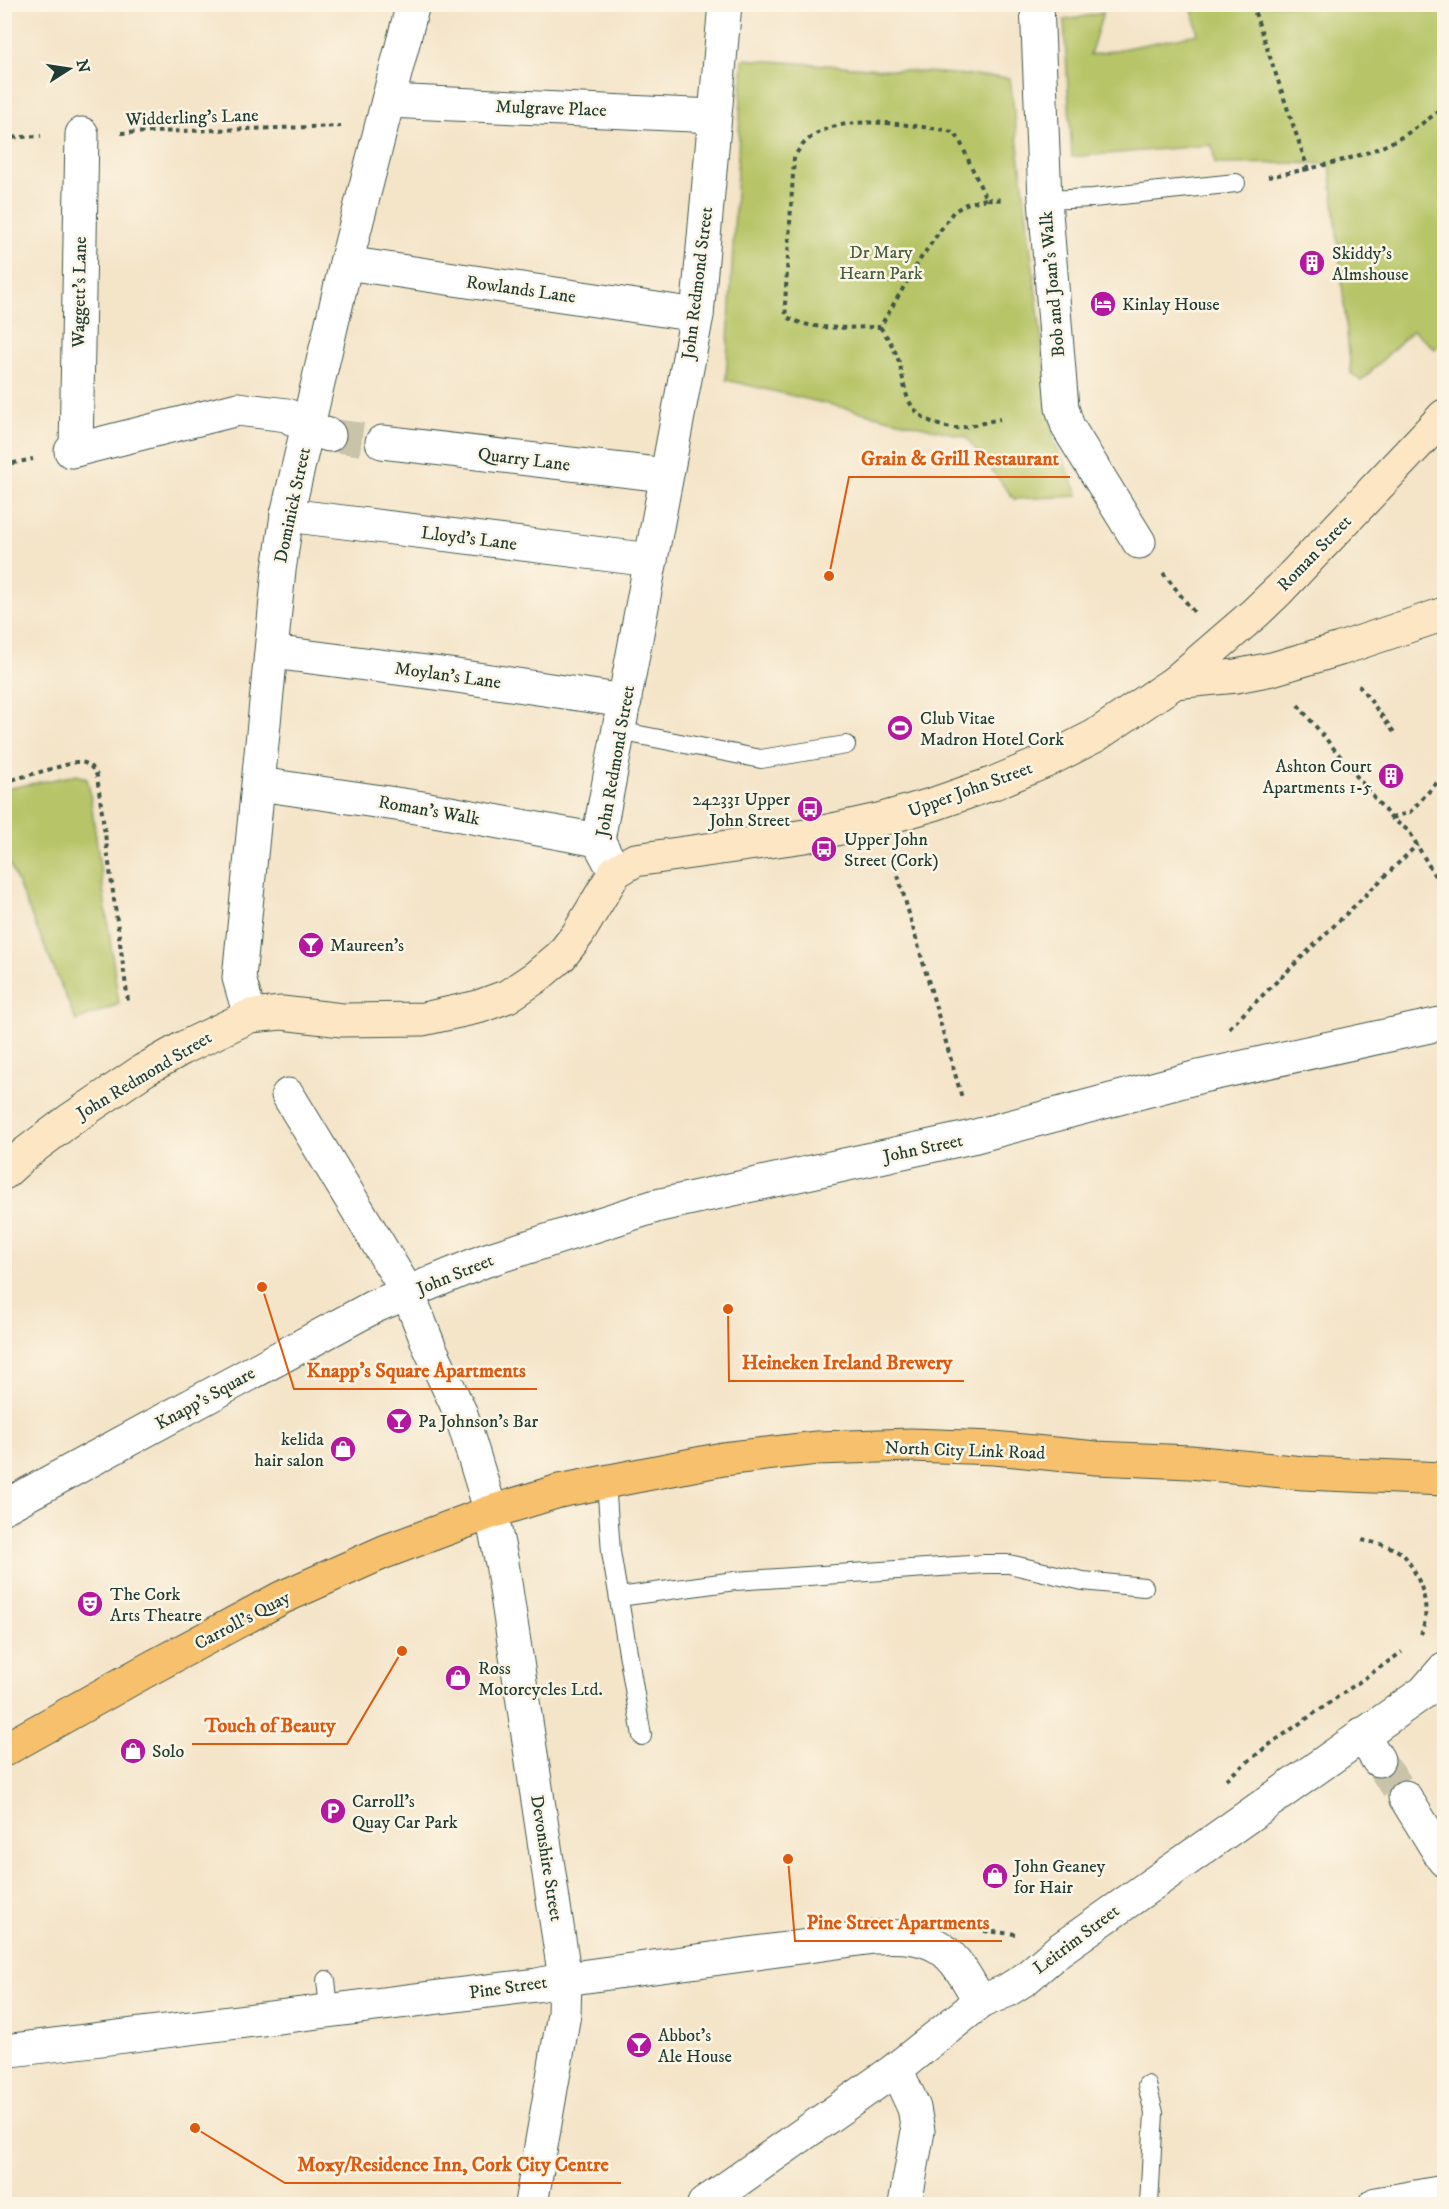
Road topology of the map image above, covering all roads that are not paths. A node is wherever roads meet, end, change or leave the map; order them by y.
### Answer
1 (412, 4) edge
2 (725, 4) edge
3 (1037, 4) edge
4 (384, 113) junction
5 (714, 116) junction
6 (82, 134) road end
7 (1236, 183) road end
8 (1045, 200) junction
9 (346, 262) junction
10 (697, 315) junction
11 (1444, 416) edge
12 (319, 432) junction
13 (382, 442) tunnel mouth
14 (665, 475) junction
15 (287, 515) junction
16 (1138, 542) road end
17 (651, 560) junction
18 (1444, 614) edge
19 (272, 652) junction
20 (1175, 682) junction
21 (622, 716) junction
22 (846, 745) dead end
23 (259, 784) junction
24 (598, 840) junction
25 (615, 872) junction
26 (250, 1016) junction
27 (1444, 1023) edge
28 (288, 1095) dead end
29 (4, 1173) edge
30 (408, 1293) junction
31 (1444, 1479) edge
32 (606, 1481) junction
33 (4, 1507) edge
34 (490, 1512) junction
35 (1144, 1587) dead end
36 (619, 1597) junction
37 (1444, 1669) edge
38 (642, 1736) dead end
39 (4, 1750) edge
40 (1406, 1797) tunnel mouth
41 (1444, 1860) edge
42 (565, 1979) junction
43 (980, 2002) junction
44 (4, 2051) edge
45 (896, 2069) junction
46 (1147, 2085) dead end
47 (1444, 2192) edge
48 (531, 2205) edge
49 (704, 2205) edge
50 (905, 2205) edge
51 (1149, 2205) edge
52 (1377, 2205) edge

1 - 4 street, Dominick Street
2 - 5 street, John Redmond Street
3 - 8 street, Bob and Joan's Walk
4 - 5 street, Mulgrave Place
4 - 9 street, Dominick Street
5 - 10 street, John Redmond Street
6 - 12 street, Waggett's Lane
7 - 8 lane
8 - 16 street, Bob and Joan's Walk
9 - 10 street, Rowlands Lane
9 - 12 street, Dominick Street
10 - 14 street, John Redmond Street
11 - 20 street, Roman Street
12 - 15 street, Dominick Street
13 - 14 street, Quarry Lane
14 - 17 street, John Redmond Street
15 - 17 street, Lloyd's Lane
15 - 19 street, Dominick Street
17 - 21 street, John Redmond Street
18 - 20 street, Upper John Street
19 - 21 street, Moylan's Lane
19 - 23 street, Dominick Street
20 - 25 street, Upper John Street
21 - 22 lane
21 - 24 street, John Redmond Street
23 - 24 street, Roman's Walk
23 - 26 street, Dominick Street
24 - 25 street, John Redmond Street
25 - 26 street, John Redmond Street
26 - 29 street, John Redmond Street
27 - 30 street, John Street
28 - 30 street, Devonshire Street
30 - 33 street, Knapp's Square
30 - 34 street, Devonshire Street
31 - 32 highway, North City Link Road
32 - 34 highway, North City Link Road
32 - 36 lane
34 - 39 highway, Carroll's Quay
34 - 42 street, Devonshire Street
35 - 36 lane
36 - 38 lane
37 - 43 street, Leitrim Street
40 - 41 street
42 - 43 street, Pine Street
42 - 44 street, Pine Street
42 - 48 street, Devonshire Street
43 - 45 street, Leitrim Street
45 - 49 street, Leitrim Street
45 - 50 street
46 - 51 lane
47 - 52 street

